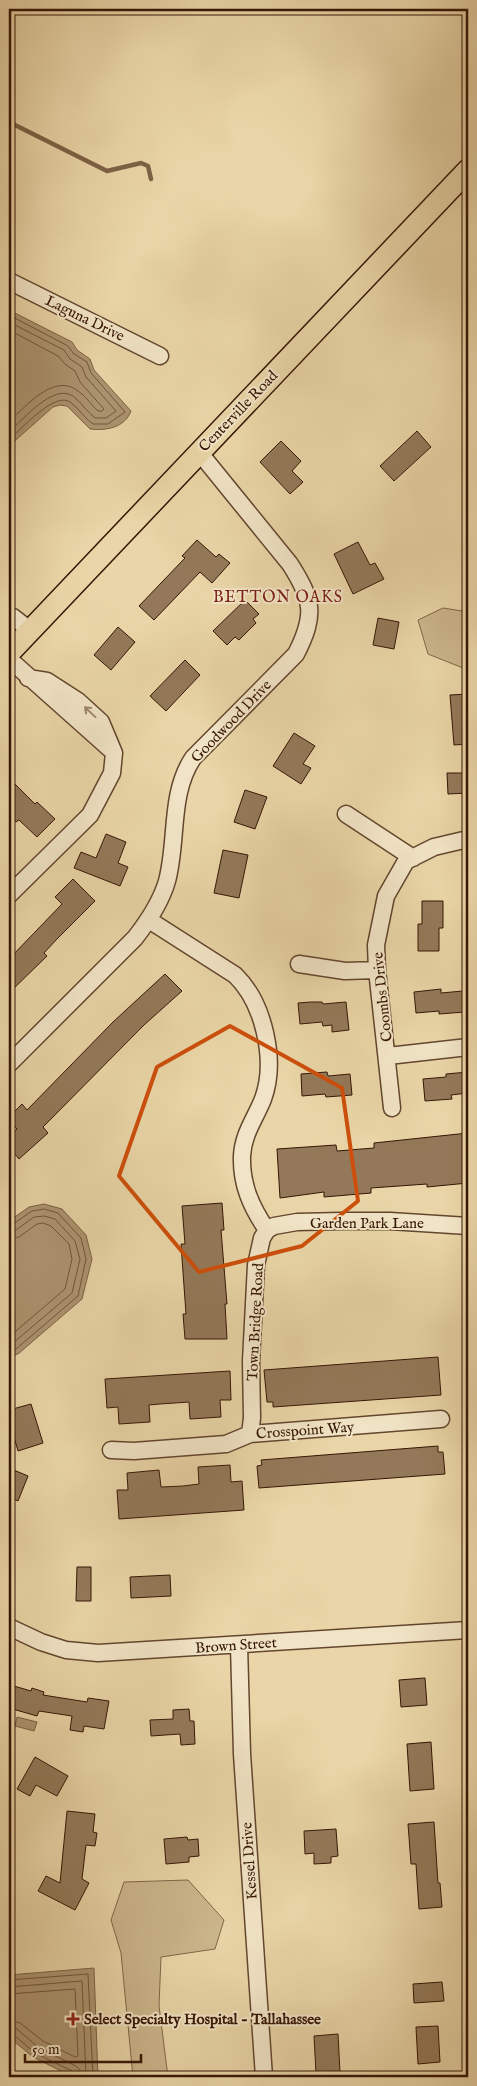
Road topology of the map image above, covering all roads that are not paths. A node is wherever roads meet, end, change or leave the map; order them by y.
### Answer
1 (468, 170) edge
2 (9, 281) edge
3 (160, 356) dead end
4 (198, 452) junction
5 (9, 616) edge
6 (31, 631) junction
7 (9, 653) edge
8 (9, 659) edge
9 (346, 814) dead end
10 (468, 839) edge
11 (413, 858) junction
12 (9, 895) edge
13 (148, 920) junction
14 (299, 964) dead end
15 (377, 970) junction
16 (468, 1047) edge
17 (388, 1056) junction
18 (9, 1064) edge
19 (392, 1108) dead end
20 (468, 1226) edge
21 (267, 1230) junction
22 (441, 1419) dead end
23 (250, 1434) junction
24 (111, 1450) dead end
25 (9, 1627) edge
26 (468, 1630) edge
27 (239, 1645) junction
28 (264, 2077) edge

1 - 4 main road, Centerville Road
2 - 3 street, Laguna Drive
4 - 6 main road, Centerville Road
4 - 13 street, Goodwood Drive
5 - 6 street
6 - 7 main road, Centerville Road
8 - 12 street
9 - 11 street
10 - 11 street, Coombs Drive
11 - 15 street, Coombs Drive
13 - 18 street, Goodwood Drive
13 - 21 street
14 - 15 street
15 - 17 street, Coombs Drive
16 - 17 street
17 - 19 street, Coombs Drive
20 - 21 street, Garden Park Lane
21 - 23 street, Town Bridge Road
22 - 23 street, Crosspoint Way
23 - 24 street, Crosspoint Way
25 - 27 street, Brown Street
26 - 27 street, Brown Street
27 - 28 street, Kessel Drive

